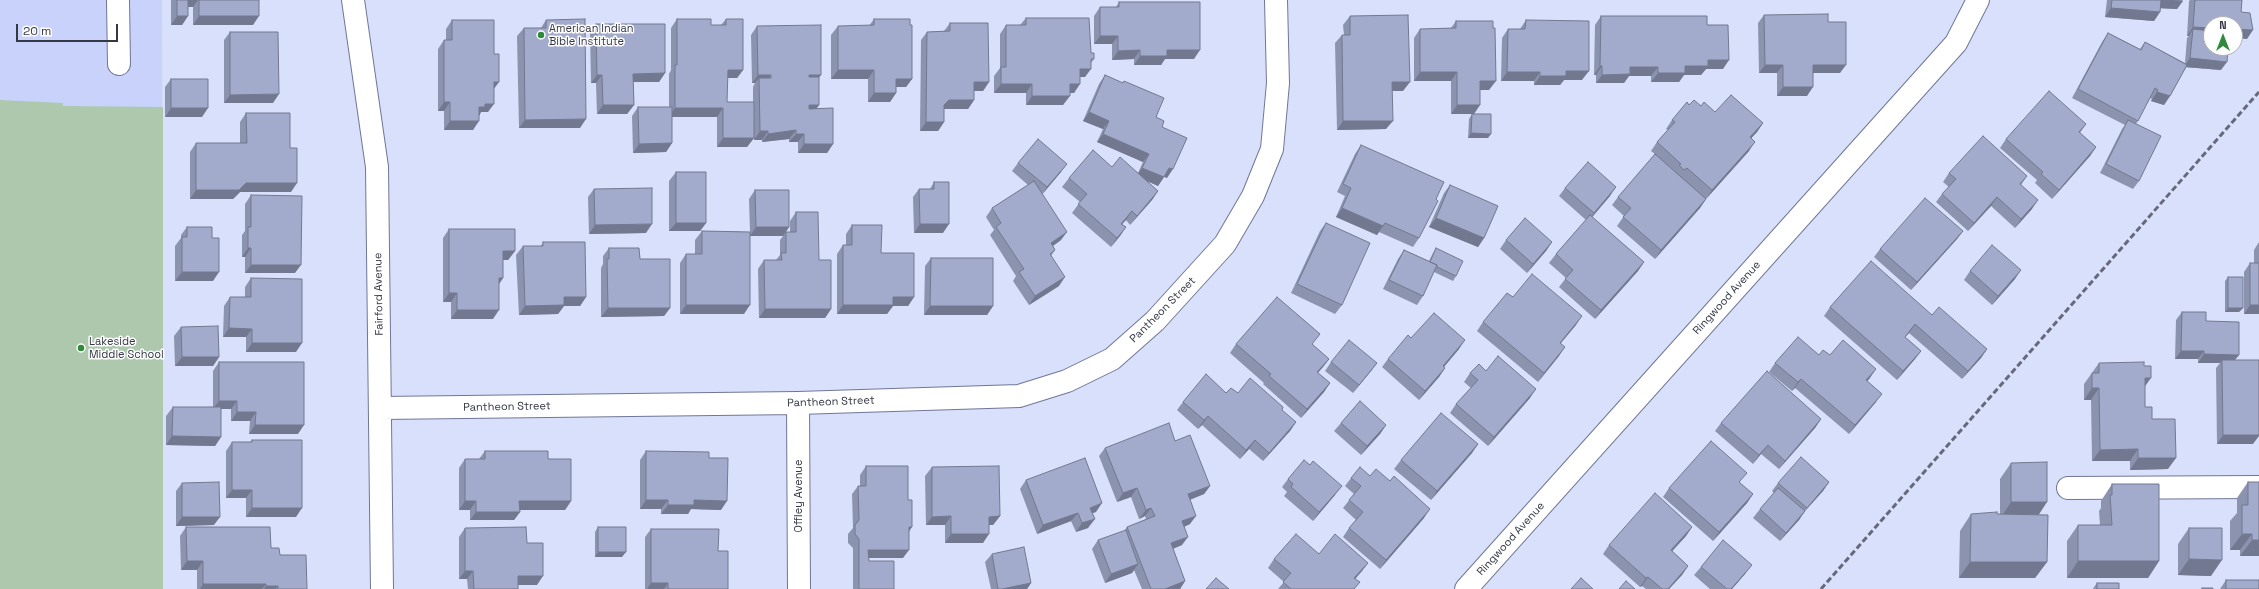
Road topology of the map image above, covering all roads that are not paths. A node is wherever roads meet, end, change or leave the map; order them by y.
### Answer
1 (118, 0) edge
2 (353, 0) edge
3 (1276, 0) edge
4 (1978, 0) edge
5 (119, 64) dead end
6 (798, 403) junction
7 (381, 408) junction
8 (2259, 487) edge
9 (2068, 488) dead end
10 (382, 589) edge
11 (799, 589) edge
12 (1466, 589) edge

1 - 5 street
2 - 7 street, Fairford Avenue
3 - 6 street, Pantheon Street
4 - 12 street, Ringwood Avenue
6 - 7 street, Pantheon Street
6 - 11 street, Offley Avenue
7 - 10 street, Fairford Avenue
8 - 9 street

